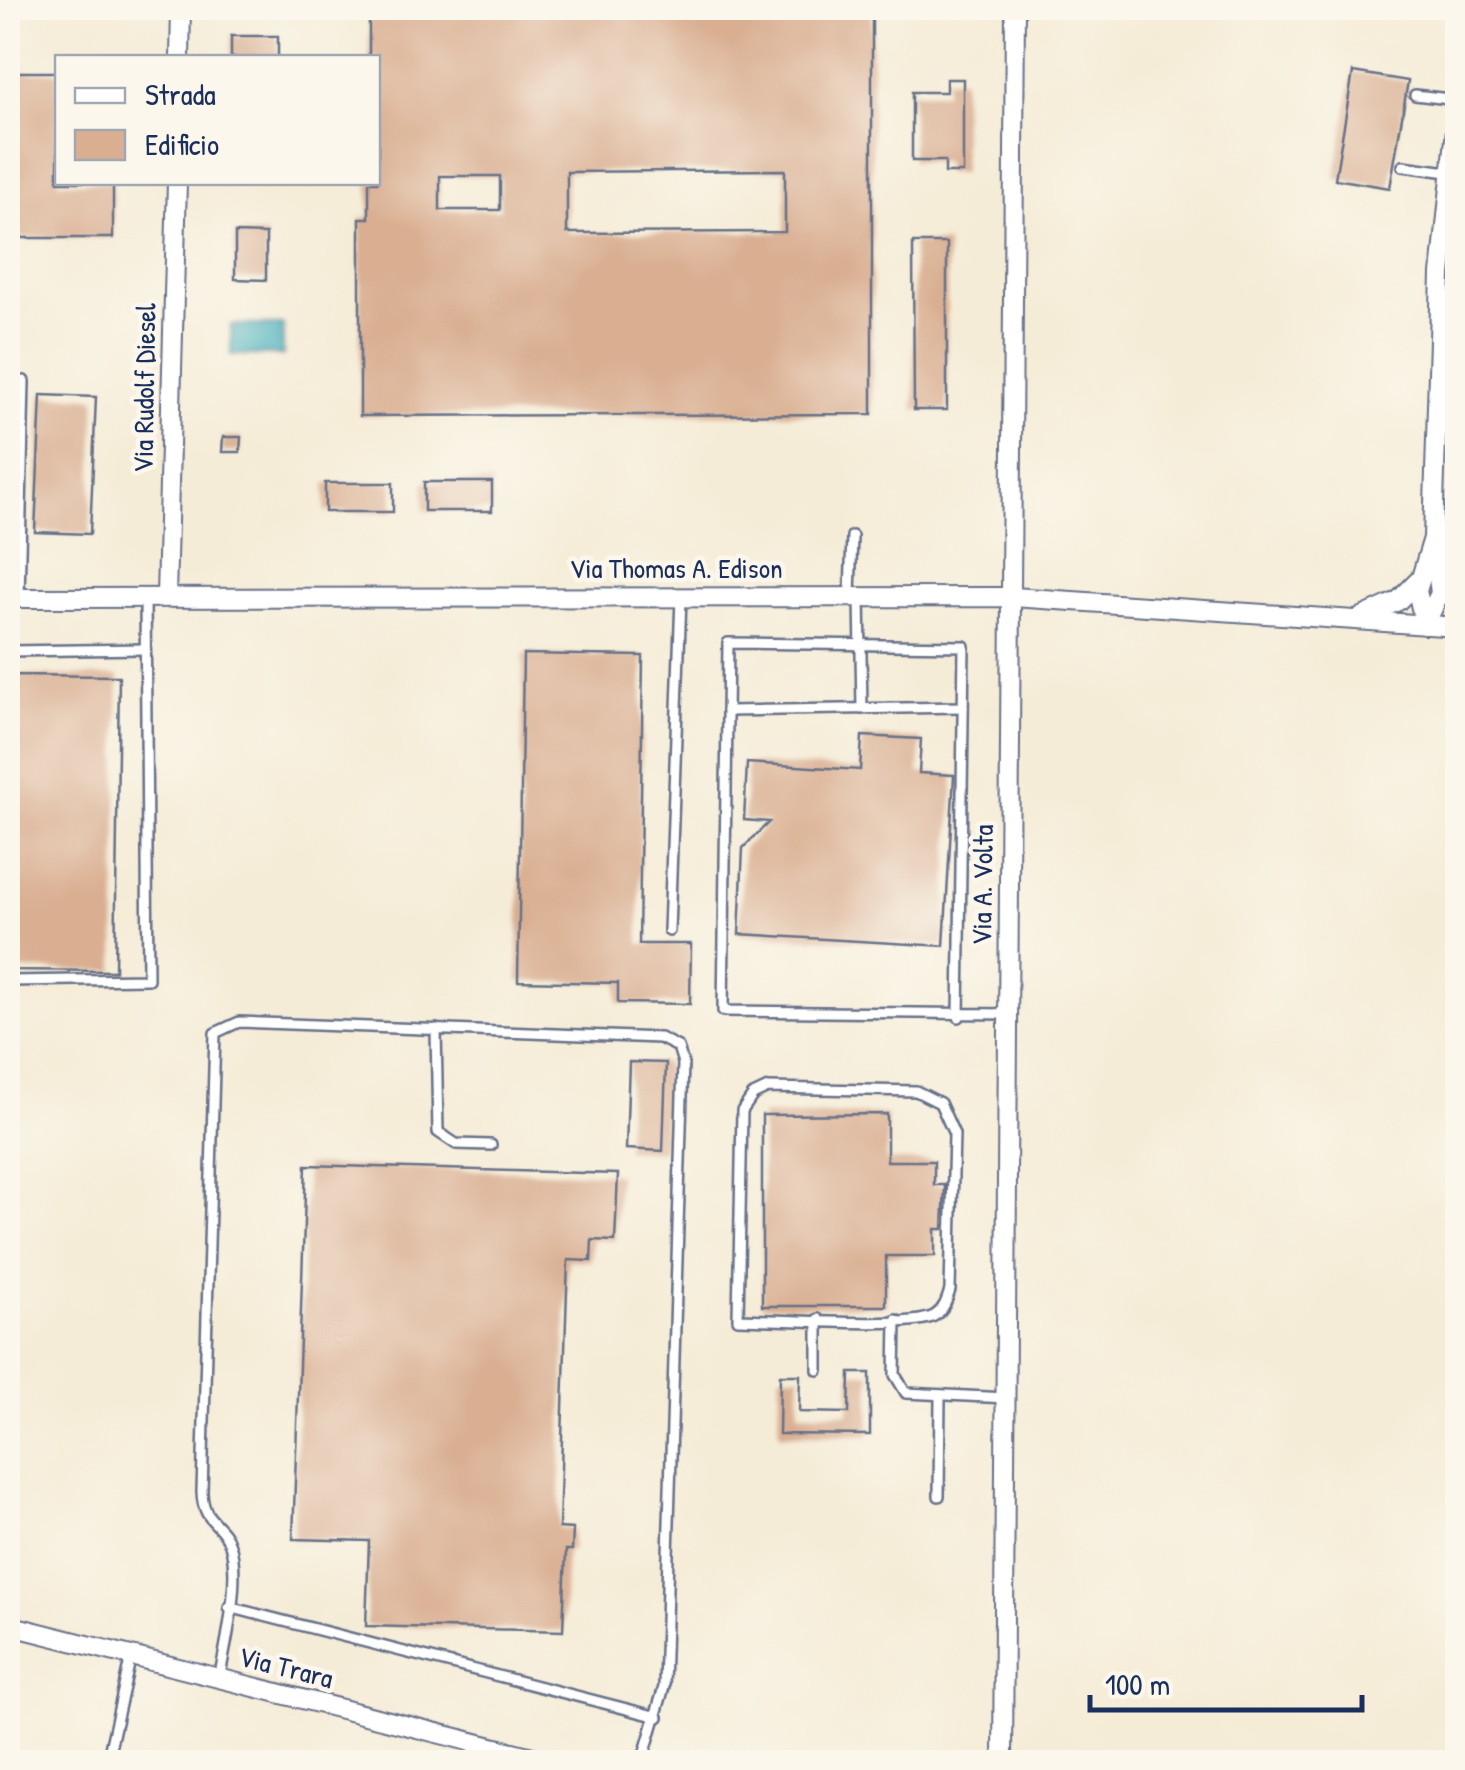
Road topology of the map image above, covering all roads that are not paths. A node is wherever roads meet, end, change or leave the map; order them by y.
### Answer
1 (181, 8) edge
2 (1015, 8) edge
3 (180, 55) edge
4 (1415, 94) dead end
5 (1458, 100) edge
6 (1458, 110) edge
7 (1404, 166) dead end
8 (1448, 172) junction
9 (177, 185) edge
10 (1449, 313) edge
11 (24, 380) dead end
12 (1438, 388) junction
13 (1458, 389) edge
14 (852, 536) dead end
15 (1433, 538) junction
16 (1440, 575) junction
17 (1419, 580) junction
18 (855, 594) junction
19 (144, 596) junction
20 (166, 596) junction
21 (1013, 596) junction
22 (13, 598) edge
23 (680, 598) junction
24 (1458, 604) edge
25 (1343, 619) junction
26 (1425, 625) junction
27 (1458, 627) edge
28 (860, 644) junction
29 (145, 649) junction
30 (8, 651) edge
31 (963, 707) junction
32 (862, 709) junction
33 (727, 711) junction
34 (669, 931) dead end
35 (8, 980) edge
36 (1008, 1014) junction
37 (958, 1016) junction
38 (436, 1029) junction
39 (491, 1145) dead end
40 (818, 1320) junction
41 (896, 1320) junction
42 (818, 1370) dead end
43 (940, 1397) junction
44 (1007, 1398) junction
45 (939, 1496) dead end
46 (230, 1607) junction
47 (8, 1625) edge
48 (131, 1656) junction
49 (219, 1678) junction
50 (658, 1717) junction
51 (107, 1762) edge
52 (552, 1762) edge
53 (642, 1762) edge
54 (1003, 1762) edge

1 - 3 street
2 - 21 street, Via A. Volta
4 - 5 lane
6 - 8 street
7 - 8 lane
8 - 10 street
9 - 20 street, Via Rudolf Diesel
10 - 12 street
11 - 22 lane
12 - 13 lane
12 - 15 street
14 - 18 lane
15 - 16 street
15 - 17 street
16 - 24 street
16 - 26 street
17 - 25 street
17 - 26 street
18 - 21 street, Via Thomas A. Edison
18 - 23 street, Via Thomas A. Edison
18 - 28 lane
19 - 20 street, Via Thomas A. Edison
19 - 22 street, Via Thomas A. Edison
19 - 29 lane
20 - 23 street, Via Thomas A. Edison
21 - 25 street, Via Thomas A. Edison
21 - 36 street, Via A. Volta
23 - 34 lane
25 - 26 street, Via Thomas A. Edison
26 - 27 street, Via Thomas A. Edison
28 - 31 lane
28 - 32 lane
28 - 33 lane
29 - 30 lane
29 - 35 lane
31 - 32 lane
31 - 37 lane
32 - 33 lane
33 - 37 lane
36 - 37 lane
36 - 44 street, Via A. Volta
38 - 39 lane
38 - 46 lane
38 - 50 lane
40 - 41 lane
40 - 41 lane
40 - 42 lane
41 - 43 lane
43 - 44 lane
43 - 45 lane
44 - 54 street, Via A. Volta
46 - 49 lane
46 - 50 lane
47 - 48 street, Via Trara
48 - 49 street, Via Trara
48 - 51 lane
49 - 52 street, Via Trara
50 - 53 lane

